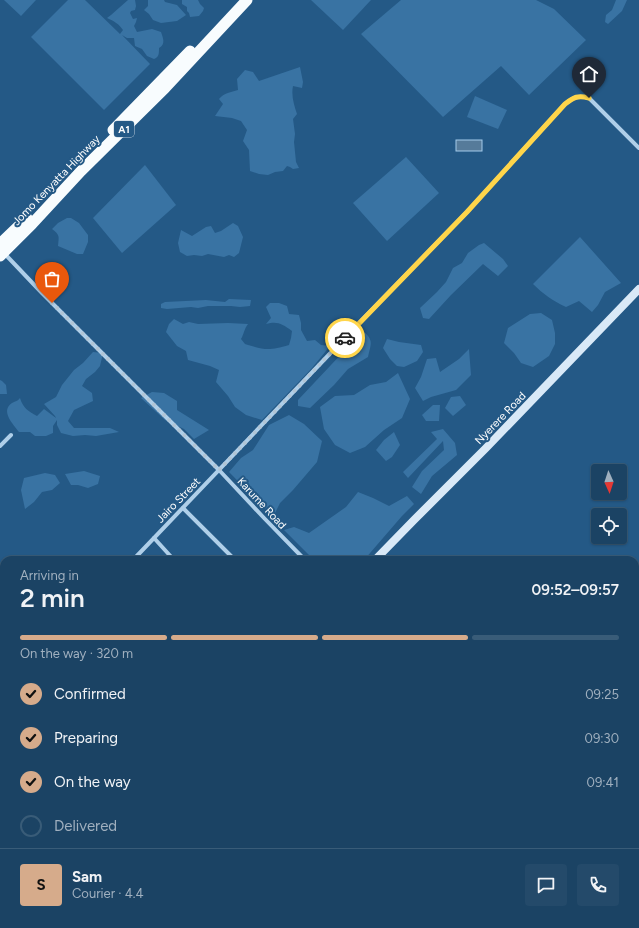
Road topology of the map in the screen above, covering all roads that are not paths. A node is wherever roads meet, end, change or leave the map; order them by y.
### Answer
1 (239, 0) edge
2 (247, 0) edge
3 (639, 148) edge
4 (1, 251) edge
5 (639, 289) edge
6 (11, 435) dead end
7 (0, 446) edge
8 (219, 470) junction
9 (183, 508) junction
10 (154, 538) junction
11 (137, 556) edge
12 (170, 556) edge
13 (231, 556) edge
14 (301, 556) edge
15 (379, 556) edge
16 (122, 928) edge
17 (132, 928) edge

1 - 4 highway, Jomo Kenyatta Highway / A1
2 - 4 highway, Jomo Kenyatta Highway / A1
3 - 8 street, Jairo Street
4 - 8 street, Karume Road
5 - 15 main road, Nyerere Road
6 - 7 street
8 - 9 street, Jairo Street
8 - 14 street, Karume Road
9 - 10 street, Jairo Street
9 - 13 street
10 - 11 street, Jairo Street
10 - 12 street
16 - 17 street

